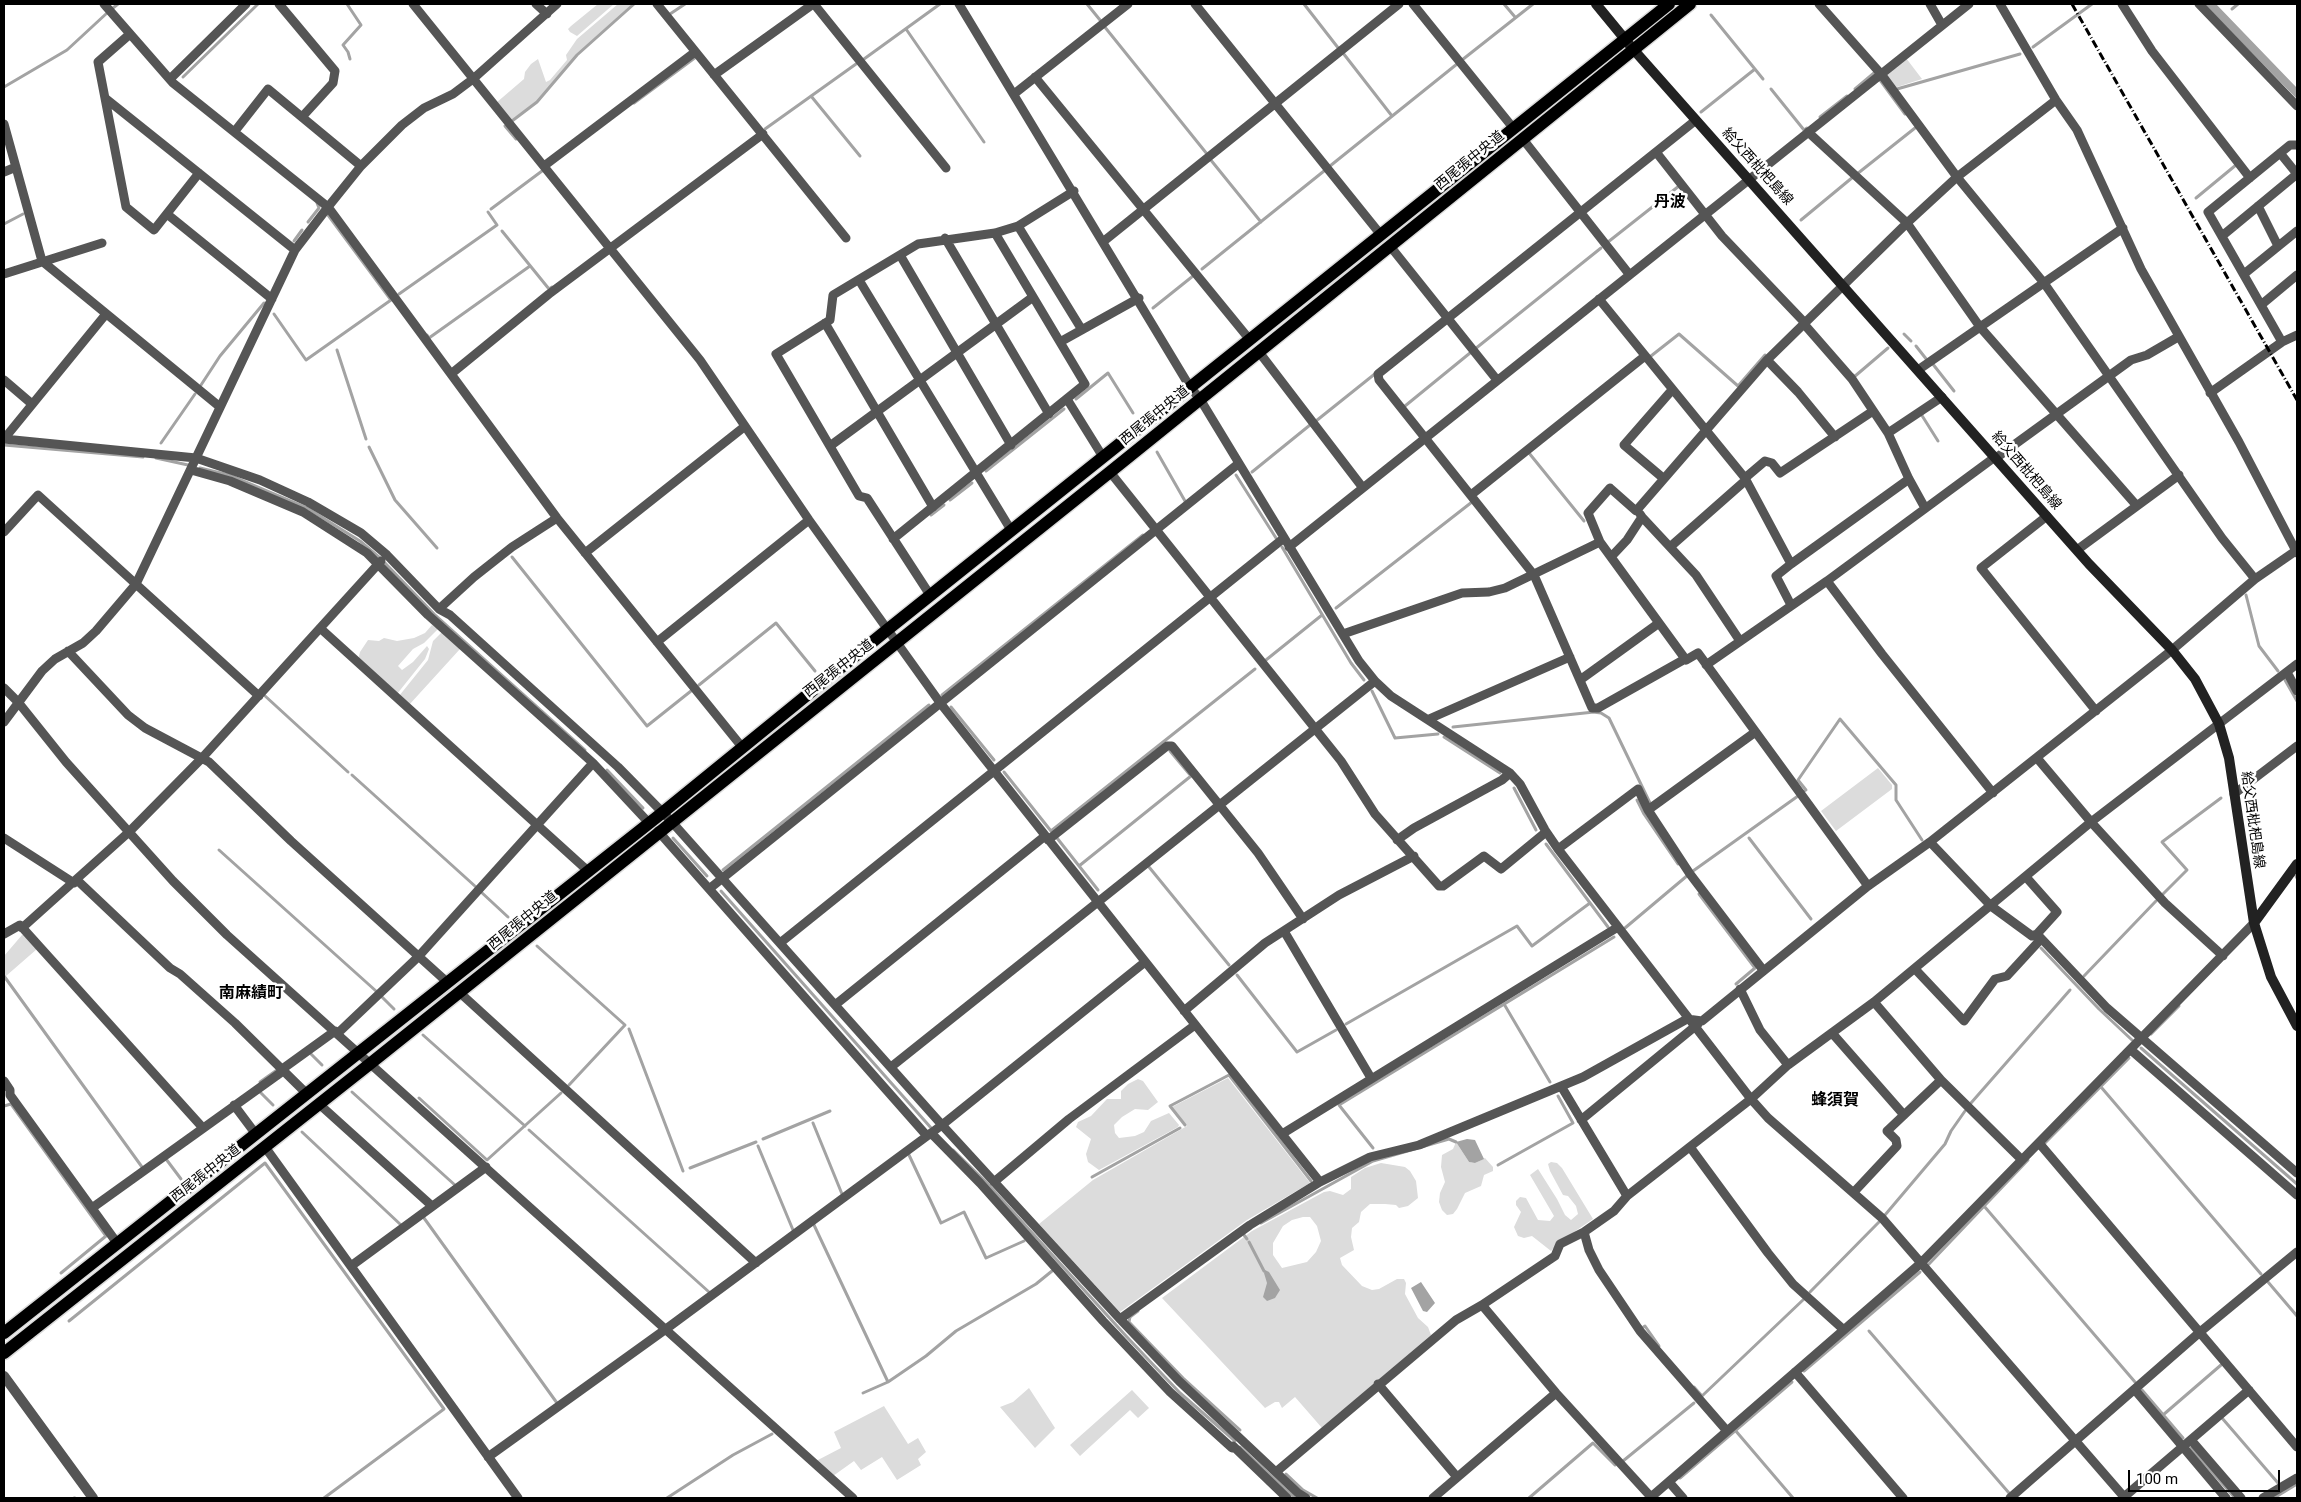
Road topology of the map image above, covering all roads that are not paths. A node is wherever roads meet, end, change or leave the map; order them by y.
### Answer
1 (104, 4) edge
2 (246, 4) edge
3 (279, 4) edge
4 (413, 4) edge
5 (536, 4) edge
6 (557, 4) edge
7 (657, 4) edge
8 (813, 4) edge
9 (959, 4) edge
10 (1128, 4) edge
11 (1195, 4) edge
12 (1399, 4) edge
13 (1413, 4) edge
14 (1596, 4) edge
15 (1669, 4) edge
16 (1690, 4) edge
17 (1818, 4) edge
18 (1930, 4) edge
19 (1969, 4) edge
20 (2000, 4) edge
21 (2122, 4) edge
22 (2198, 4) edge
23 (546, 14) junction
24 (1942, 25) junction
25 (130, 34) junction
26 (1625, 39) junction
27 (1633, 50) junction
28 (695, 52) junction
29 (1881, 74) junction
30 (714, 75) junction
31 (1035, 77) junction
32 (170, 79) junction
33 (474, 79) junction
34 (1014, 94) junction
35 (105, 98) junction
36 (2056, 100) junction
37 (1275, 104) junction
38 (2297, 106) edge
39 (302, 117) junction
40 (1696, 120) junction
41 (4, 124) edge
42 (235, 131) junction
43 (1808, 132) junction
44 (1518, 133) junction
45 (762, 134) junction
46 (2297, 145) edge
47 (1656, 152) junction
48 (2280, 153) junction
49 (361, 166) junction
50 (544, 166) junction
51 (16, 167) junction
52 (946, 168) dead end
53 (4, 172) edge
54 (199, 173) junction
55 (2297, 174) edge
56 (1957, 176) junction
57 (2250, 178) junction
58 (1749, 179) junction
59 (1074, 191) junction
60 (2258, 206) junction
61 (328, 208) junction
62 (1143, 210) junction
63 (1581, 213) junction
64 (167, 214) junction
65 (1704, 214) junction
66 (1907, 223) junction
67 (1018, 226) junction
68 (2123, 228) junction
69 (2297, 231) edge
70 (995, 233) junction
71 (1382, 235) junction
72 (2222, 236) junction
73 (846, 238) dead end
74 (945, 238) junction
75 (1104, 241) junction
76 (102, 243) dead end
77 (1390, 246) junction
78 (2278, 246) junction
79 (610, 248) junction
80 (296, 250) junction
81 (900, 255) junction
82 (42, 262) junction
83 (4, 274) edge
84 (1629, 274) junction
85 (2244, 274) junction
86 (2297, 276) edge
87 (859, 280) junction
88 (2044, 283) junction
89 (1844, 286) junction
90 (1033, 297) junction
91 (272, 298) junction
92 (1139, 298) junction
93 (1599, 299) junction
94 (2261, 305) junction
95 (106, 314) junction
96 (1448, 319) junction
97 (826, 323) junction
98 (996, 324) junction
99 (1805, 324) junction
100 (1980, 327) junction
101 (1082, 330) junction
102 (2297, 335) edge
103 (2178, 337) junction
104 (1250, 340) junction
105 (1060, 342) junction
106 (2282, 342) junction
107 (957, 352) junction
108 (1259, 352) junction
109 (1645, 356) junction
110 (1767, 360) junction
111 (1918, 370) junction
112 (451, 374) junction
113 (2109, 377) junction
114 (4, 380) edge
115 (920, 380) junction
116 (1497, 380) junction
117 (1190, 387) junction
118 (1672, 390) junction
119 (2210, 393) junction
120 (1942, 396) junction
121 (1067, 399) junction
122 (1200, 399) junction
123 (32, 404) junction
124 (220, 407) junction
125 (877, 411) junction
126 (1873, 411) junction
127 (1049, 414) junction
128 (2056, 414) junction
129 (744, 427) junction
130 (1705, 430) junction
131 (1888, 433) junction
132 (1835, 437) junction
133 (1426, 438) junction
134 (4, 439) edge
135 (1011, 444) junction
136 (830, 446) junction
137 (1103, 457) junction
138 (196, 458) junction
139 (1996, 458) junction
140 (1238, 464) junction
141 (191, 470) junction
142 (1110, 472) junction
143 (976, 473) junction
144 (2179, 475) junction
145 (1662, 478) junction
146 (1746, 479) junction
147 (1909, 479) junction
148 (1363, 488) junction
149 (1471, 495) junction
150 (2137, 506) junction
151 (933, 507) junction
152 (1925, 508) junction
153 (1639, 514) junction
154 (2047, 516) junction
155 (557, 518) junction
156 (809, 520) junction
157 (1011, 530) junction
158 (1156, 530) junction
159 (4, 532) edge
160 (1284, 538) junction
161 (893, 539) junction
162 (1600, 542) junction
163 (1289, 547) junction
164 (1670, 547) junction
165 (2077, 550) junction
166 (2297, 551) edge
167 (585, 553) junction
168 (387, 555) junction
169 (1611, 557) junction
170 (378, 564) junction
171 (1791, 564) junction
172 (1534, 575) junction
173 (2255, 579) junction
174 (1827, 581) junction
175 (136, 584) junction
176 (930, 595) junction
177 (1210, 597) junction
178 (1791, 605) junction
179 (439, 609) junction
180 (1659, 623) junction
181 (320, 628) junction
182 (887, 630) junction
183 (1343, 634) junction
184 (1740, 641) junction
185 (657, 642) junction
186 (896, 643) junction
187 (2172, 650) junction
188 (68, 651) junction
189 (1570, 657) junction
190 (1685, 659) junction
191 (2297, 664) edge
192 (1706, 665) junction
193 (2287, 672) junction
194 (1580, 680) junction
195 (1375, 681) junction
196 (4, 688) edge
197 (2297, 691) edge
198 (258, 696) junction
199 (18, 702) junction
200 (941, 704) junction
201 (2096, 710) junction
202 (1429, 719) junction
203 (4, 722) edge
204 (2219, 724) junction
205 (1315, 729) junction
206 (1754, 733) junction
207 (2297, 746) edge
208 (742, 747) junction
209 (202, 758) junction
210 (2037, 758) junction
211 (593, 763) junction
212 (993, 771) junction
213 (1510, 773) junction
214 (1993, 793) junction
215 (2234, 794) junction
216 (1220, 804) junction
217 (1648, 810) junction
218 (667, 817) junction
219 (2091, 822) junction
220 (537, 825) junction
221 (654, 827) junction
222 (129, 832) junction
223 (1546, 832) junction
224 (1047, 838) junction
225 (1397, 840) junction
226 (5, 842) edge
227 (1930, 842) junction
228 (1558, 849) junction
229 (1414, 856) junction
230 (2297, 865) edge
231 (588, 871) junction
232 (2026, 877) junction
233 (722, 878) junction
234 (75, 881) junction
235 (1868, 886) junction
236 (709, 889) junction
237 (1097, 902) junction
238 (1991, 906) junction
239 (1303, 919) junction
240 (2254, 923) junction
241 (1618, 927) junction
242 (22, 928) junction
243 (6, 929) edge
244 (1284, 931) junction
245 (2039, 936) junction
246 (780, 943) junction
247 (2223, 956) junction
248 (418, 957) junction
249 (1145, 962) junction
250 (1915, 969) junction
251 (1763, 970) junction
252 (447, 982) junction
253 (1740, 990) junction
254 (459, 992) junction
255 (1874, 1002) junction
256 (835, 1005) junction
257 (1184, 1011) junction
258 (1688, 1019) junction
259 (1702, 1021) junction
260 (1195, 1025) junction
261 (2297, 1026) edge
262 (1694, 1028) junction
263 (337, 1032) junction
264 (1832, 1033) junction
265 (2142, 1038) junction
266 (2132, 1050) junction
267 (358, 1052) junction
268 (371, 1063) junction
269 (1788, 1065) junction
270 (891, 1067) junction
271 (282, 1070) junction
272 (1371, 1078) junction
273 (1941, 1080) junction
274 (4, 1081) edge
275 (1561, 1086) junction
276 (306, 1093) junction
277 (7, 1097) edge
278 (1751, 1099) junction
279 (319, 1104) junction
280 (234, 1106) junction
281 (1904, 1115) junction
282 (1581, 1120) junction
283 (942, 1125) junction
284 (203, 1128) junction
285 (255, 1134) junction
286 (1282, 1134) junction
287 (929, 1135) junction
288 (2039, 1143) junction
289 (264, 1147) junction
290 (1690, 1147) junction
291 (2022, 1160) junction
292 (486, 1167) junction
293 (2297, 1173) edge
294 (994, 1182) junction
295 (1320, 1182) junction
296 (1854, 1192) junction
297 (2297, 1195) edge
298 (1627, 1196) junction
299 (432, 1206) junction
300 (92, 1208) junction
301 (1584, 1232) junction
302 (117, 1243) junction
303 (2297, 1252) edge
304 (756, 1263) junction
305 (1921, 1263) junction
306 (351, 1266) junction
307 (1482, 1304) junction
308 (1120, 1318) junction
309 (666, 1329) junction
310 (1844, 1330) junction
311 (2200, 1332) junction
312 (4, 1333) edge
313 (4, 1353) edge
314 (1795, 1372) junction
315 (4, 1376) edge
316 (1378, 1384) junction
317 (2135, 1390) junction
318 (2249, 1390) junction
319 (1556, 1393) junction
320 (1727, 1431) junction
321 (1241, 1439) junction
322 (2190, 1440) junction
323 (2076, 1442) junction
324 (2183, 1446) junction
325 (2297, 1447) edge
326 (1231, 1448) junction
327 (488, 1457) junction
328 (1276, 1472) junction
329 (1457, 1477) junction
330 (2297, 1478) edge
331 (1669, 1482) junction
332 (89, 1497) edge
333 (518, 1498) edge
334 (853, 1498) edge
335 (1287, 1498) edge
336 (1306, 1498) edge
337 (1433, 1498) edge
338 (1650, 1498) edge
339 (1682, 1498) edge
340 (1903, 1498) edge
341 (2010, 1498) edge
342 (2124, 1498) edge
343 (2226, 1498) edge
344 (2241, 1498) edge
345 (2263, 1498) edge

1 - 25 street
2 - 32 street
3 - 39 street
4 - 33 street
5 - 23 street
6 - 23 street
7 - 28 street
8 - 30 street
8 - 52 street
9 - 34 street
10 - 31 street
11 - 37 street
12 - 37 street
13 - 44 street
14 - 26 main road, 給父西枇杷島線
15 - 26 main road, 西尾張中央道
16 - 27 main road, 西尾張中央道
17 - 29 street
18 - 24 street
19 - 24 street
20 - 36 street
21 - 57 street
22 - 38 street
23 - 33 street
24 - 29 street
25 - 32 street
25 - 35 street
26 - 27 main road, 給父西枇杷島線
26 - 44 main road, 西尾張中央道
27 - 40 main road, 給父西枇杷島線
27 - 44 main road, 西尾張中央道
28 - 30 street
28 - 50 street
29 - 43 street
29 - 56 street
30 - 45 street
31 - 34 street
31 - 62 street
32 - 42 street
33 - 49 street
33 - 50 street
34 - 59 street
35 - 54 street
35 - 64 street
36 - 56 street
36 - 68 street
37 - 62 street
37 - 71 street
39 - 42 street
39 - 49 street
40 - 47 street
40 - 58 main road, 給父西枇杷島線
41 - 51 street
42 - 61 street
43 - 58 street
43 - 66 street
44 - 63 street
44 - 71 main road, 西尾張中央道
44 - 77 main road, 西尾張中央道
45 - 73 street
45 - 79 street
46 - 48 street
47 - 63 street
47 - 65 street
48 - 55 street
48 - 57 street
49 - 61 street
50 - 79 street
51 - 53 street
51 - 82 street
54 - 64 street
54 - 80 street
55 - 60 street
56 - 66 street
56 - 88 street
57 - 72 street
58 - 65 street
58 - 89 main road, 給父西枇杷島線
59 - 67 street
59 - 75 street
60 - 72 street
60 - 78 street
61 - 80 street
61 - 112 street
62 - 75 street
62 - 104 street
63 - 84 street
63 - 96 street
64 - 91 street
65 - 84 street
65 - 99 street
66 - 89 street
66 - 100 street
67 - 70 street
67 - 101 street
68 - 88 street
68 - 103 street
69 - 78 street
70 - 74 street
70 - 90 street
71 - 104 main road, 西尾張中央道
72 - 85 street
74 - 81 street
74 - 98 street
75 - 92 street
76 - 82 street
77 - 96 street
77 - 108 main road, 西尾張中央道
78 - 85 street
79 - 112 street
79 - 129 street
80 - 91 street
81 - 87 street
81 - 107 street
82 - 83 street
82 - 95 street
84 - 93 street
85 - 94 street
86 - 94 street
87 - 97 street
87 - 115 street
88 - 100 street
88 - 113 street
89 - 99 street
89 - 111 main road, 給父西枇杷島線
90 - 98 street
90 - 105 street
91 - 124 street
92 - 101 street
92 - 117 street
93 - 109 street
93 - 116 street
94 - 106 street
95 - 123 street
95 - 124 street
96 - 116 street
96 - 133 street
97 - 125 street
97 - 136 street
98 - 107 street
98 - 127 street
99 - 110 street
99 - 126 street
100 - 111 street
100 - 128 street
101 - 105 street
102 - 106 street
103 - 113 street
103 - 119 street
104 - 117 main road, 西尾張中央道
105 - 121 street
106 - 119 street
107 - 115 street
107 - 135 street
108 - 122 main road, 西尾張中央道
108 - 148 street
109 - 118 street
109 - 149 street
110 - 130 street
110 - 132 street
111 - 120 main road, 給父西枇杷島線
112 - 155 street
113 - 128 street
113 - 144 street
114 - 123 street
115 - 125 street
115 - 143 street
116 - 133 street
117 - 122 street
117 - 137 main road, 西尾張中央道
118 - 130 street
118 - 145 street
119 - 166 street
120 - 131 street
120 - 139 main road, 給父西枇杷島線
121 - 127 street
121 - 137 street
122 - 140 street
122 - 142 main road, 西尾張中央道
123 - 134 street
124 - 138 street
125 - 136 street
125 - 151 street
126 - 131 street
126 - 132 street
127 - 135 street
128 - 139 street
128 - 150 street
129 - 156 street
129 - 167 street
130 - 145 street
130 - 146 street
131 - 147 street
132 - 146 street
133 - 148 street
133 - 149 street
134 - 138 street
135 - 143 street
136 - 161 street
137 - 157 main road, 西尾張中央道
138 - 141 street
138 - 168 street
139 - 152 street
139 - 154 main road, 給父西枇杷島線
140 - 158 street
140 - 160 street
141 - 170 street
141 - 175 street
142 - 158 street
142 - 186 main road, 西尾張中央道
143 - 151 street
143 - 157 street
144 - 150 street
144 - 173 street
145 - 153 street
146 - 164 street
146 - 171 street
147 - 152 street
147 - 171 street
148 - 163 street
149 - 172 street
150 - 165 street
151 - 161 street
152 - 174 street
153 - 162 street
153 - 164 street
153 - 169 street
154 - 165 main road, 給父西枇杷島線
154 - 201 street
155 - 167 street
155 - 179 street
156 - 182 street
156 - 185 street
157 - 176 main road, 西尾張中央道
158 - 177 street
158 - 200 street
159 - 175 street
160 - 163 street
160 - 177 street
161 - 176 street
162 - 169 street
162 - 172 street
163 - 183 street
164 - 184 street
165 - 187 main road, 給父西枇杷島線
166 - 173 street
167 - 185 street
168 - 170 street
168 - 179 street
169 - 180 street
170 - 181 street
170 - 211 street
171 - 178 street
172 - 183 street
172 - 189 street
173 - 187 street
174 - 178 street
174 - 214 street
175 - 188 street
175 - 198 street
176 - 182 main road, 西尾張中央道
177 - 205 street
177 - 212 street
178 - 184 street
179 - 218 street
180 - 190 street
180 - 194 street
181 - 198 street
181 - 220 street
182 - 186 street
182 - 208 main road, 西尾張中央道
183 - 195 street
184 - 192 street
185 - 208 street
186 - 200 street
186 - 218 main road, 西尾張中央道
187 - 201 street
187 - 204 main road, 給父西枇杷島線
188 - 199 street
188 - 209 street
189 - 194 street
189 - 202 street
190 - 192 street
190 - 194 street
191 - 193 street
192 - 206 street
193 - 197 street
193 - 204 street
195 - 202 street
195 - 205 street
196 - 199 street
198 - 209 street
199 - 203 street
199 - 222 street
200 - 212 street
200 - 233 street
201 - 210 street
202 - 213 street
204 - 215 main road, 給父西枇杷島線
204 - 219 street
205 - 216 street
205 - 225 street
206 - 217 street
206 - 235 street
207 - 215 street
208 - 218 main road, 西尾張中央道
209 - 222 street
209 - 248 street
210 - 214 street
210 - 219 street
211 - 220 street
211 - 221 street
212 - 224 street
212 - 246 street
213 - 223 street
213 - 225 street
214 - 227 street
215 - 240 main road, 給父西枇杷島線
216 - 224 street
216 - 237 street
216 - 239 street
217 - 228 street
217 - 251 street
218 - 221 main road, 西尾張中央道
218 - 233 street
219 - 232 street
219 - 247 street
220 - 231 street
220 - 248 street
221 - 231 main road, 西尾張中央道
221 - 236 street
221 - 254 main road, 西尾張中央道
222 - 234 street
222 - 263 street
223 - 228 street
223 - 229 street
224 - 237 street
224 - 256 street
225 - 229 street
226 - 234 street
227 - 235 street
227 - 238 street
228 - 241 street
229 - 239 street
230 - 240 main road
231 - 252 main road, 西尾張中央道
232 - 238 street
232 - 245 street
233 - 236 street
233 - 246 street
234 - 242 street
234 - 271 street
235 - 251 street
236 - 287 street
237 - 249 street
237 - 270 street
238 - 245 street
238 - 250 street
239 - 244 street
240 - 247 street
240 - 261 main road, 給父西枇杷島線
241 - 258 street
241 - 272 street
242 - 243 street
242 - 284 street
244 - 257 street
244 - 272 street
245 - 250 street
245 - 265 street
246 - 256 street
247 - 265 street
248 - 252 street
248 - 263 street
249 - 257 street
249 - 283 street
250 - 255 street
251 - 253 street
252 - 267 main road, 西尾張中央道
253 - 259 street
253 - 269 street
254 - 268 main road, 西尾張中央道
254 - 304 street
255 - 264 street
255 - 273 street
256 - 270 street
257 - 260 street
258 - 259 street
258 - 262 street
258 - 275 street
259 - 262 street
260 - 286 street
260 - 294 street
262 - 278 street
262 - 282 street
263 - 267 street
263 - 271 street
264 - 269 street
264 - 281 street
265 - 266 street
265 - 293 street
266 - 288 street
266 - 297 street
267 - 268 street
267 - 276 main road, 西尾張中央道
268 - 279 main road, 西尾張中央道
268 - 292 street
269 - 278 street
270 - 283 street
271 - 276 street
271 - 280 street
272 - 286 street
273 - 281 street
273 - 291 street
274 - 277 street
275 - 282 street
275 - 295 street
276 - 285 main road, 西尾張中央道
277 - 300 street
278 - 290 street
278 - 296 street
279 - 289 main road, 西尾張中央道
279 - 299 street
280 - 284 street
280 - 285 street
281 - 296 street
282 - 298 street
283 - 287 street
283 - 294 street
284 - 300 street
285 - 302 main road, 西尾張中央道
286 - 295 street
287 - 304 street
287 - 326 street
288 - 291 street
288 - 311 street
289 - 306 street
289 - 313 main road, 西尾張中央道
290 - 298 street
290 - 310 street
291 - 305 street
292 - 299 street
292 - 309 street
294 - 308 street
295 - 308 street
296 - 305 street
298 - 301 street
299 - 306 street
300 - 302 street
301 - 307 street
301 - 320 street
302 - 312 main road, 西尾張中央道
303 - 311 street
304 - 309 street
305 - 310 street
305 - 323 street
306 - 327 street
307 - 316 street
307 - 319 street
308 - 321 street
309 - 327 street
309 - 334 street
310 - 314 street
311 - 317 street
311 - 318 street
314 - 320 street
314 - 340 street
315 - 332 street
316 - 328 street
316 - 329 street
317 - 323 street
317 - 324 street
318 - 322 street
318 - 325 street
319 - 329 street
319 - 338 street
320 - 331 street
321 - 326 street
321 - 328 street
322 - 324 street
322 - 344 street
323 - 341 street
323 - 342 street
324 - 342 street
324 - 343 street
326 - 335 street
327 - 333 street
328 - 336 street
329 - 337 street
330 - 345 street
331 - 338 street
331 - 339 street

